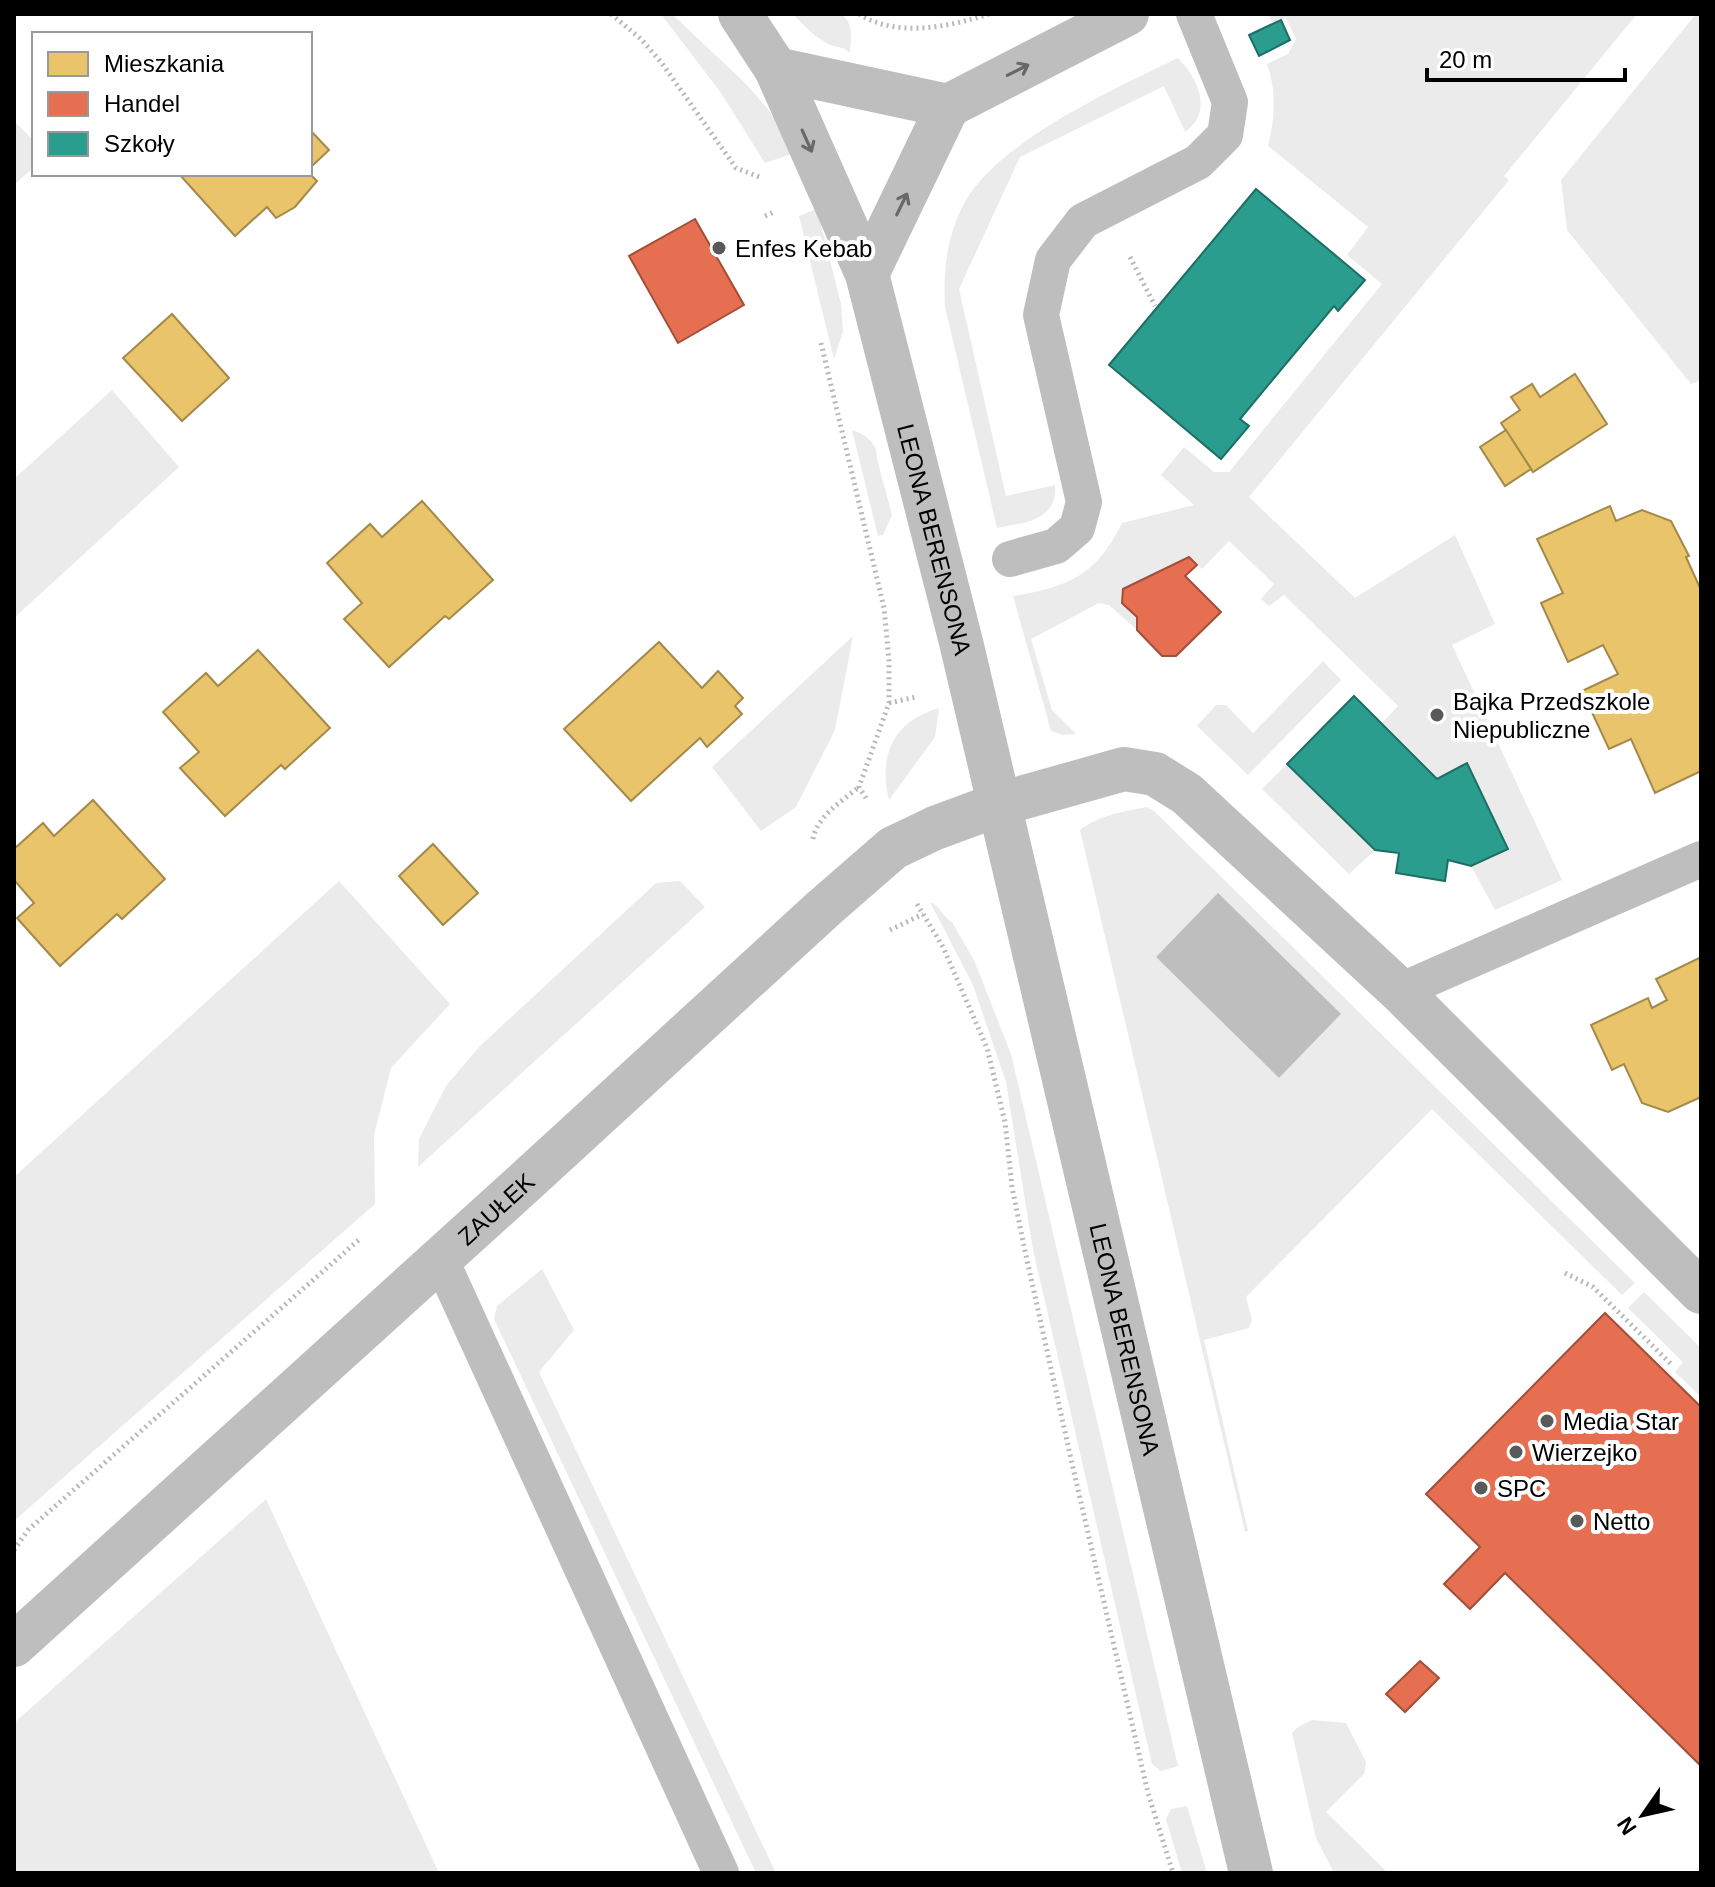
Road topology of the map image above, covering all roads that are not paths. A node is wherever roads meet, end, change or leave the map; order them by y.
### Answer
1 (740, 14) edge
2 (1127, 14) edge
3 (1194, 14) edge
4 (776, 69) junction
5 (948, 106) junction
6 (867, 274) junction
7 (1010, 559) dead end
8 (1000, 804) junction
9 (1701, 859) edge
10 (1400, 991) junction
11 (440, 1258) junction
12 (1701, 1292) edge
13 (14, 1645) edge
14 (721, 1873) edge
15 (1251, 1873) edge

1 - 4 street, LEONA BERENSONA
5 -> 2 street
3 - 7 lane
4 - 5 street
4 -> 6 street, LEONA BERENSONA
6 -> 5 street
6 - 8 street, LEONA BERENSONA
8 - 10 street
8 - 11 street, ZAUŁEK
8 - 15 street, LEONA BERENSONA
9 - 10 lane
10 - 12 street
11 - 13 street, ZAUŁEK
11 - 14 lane

